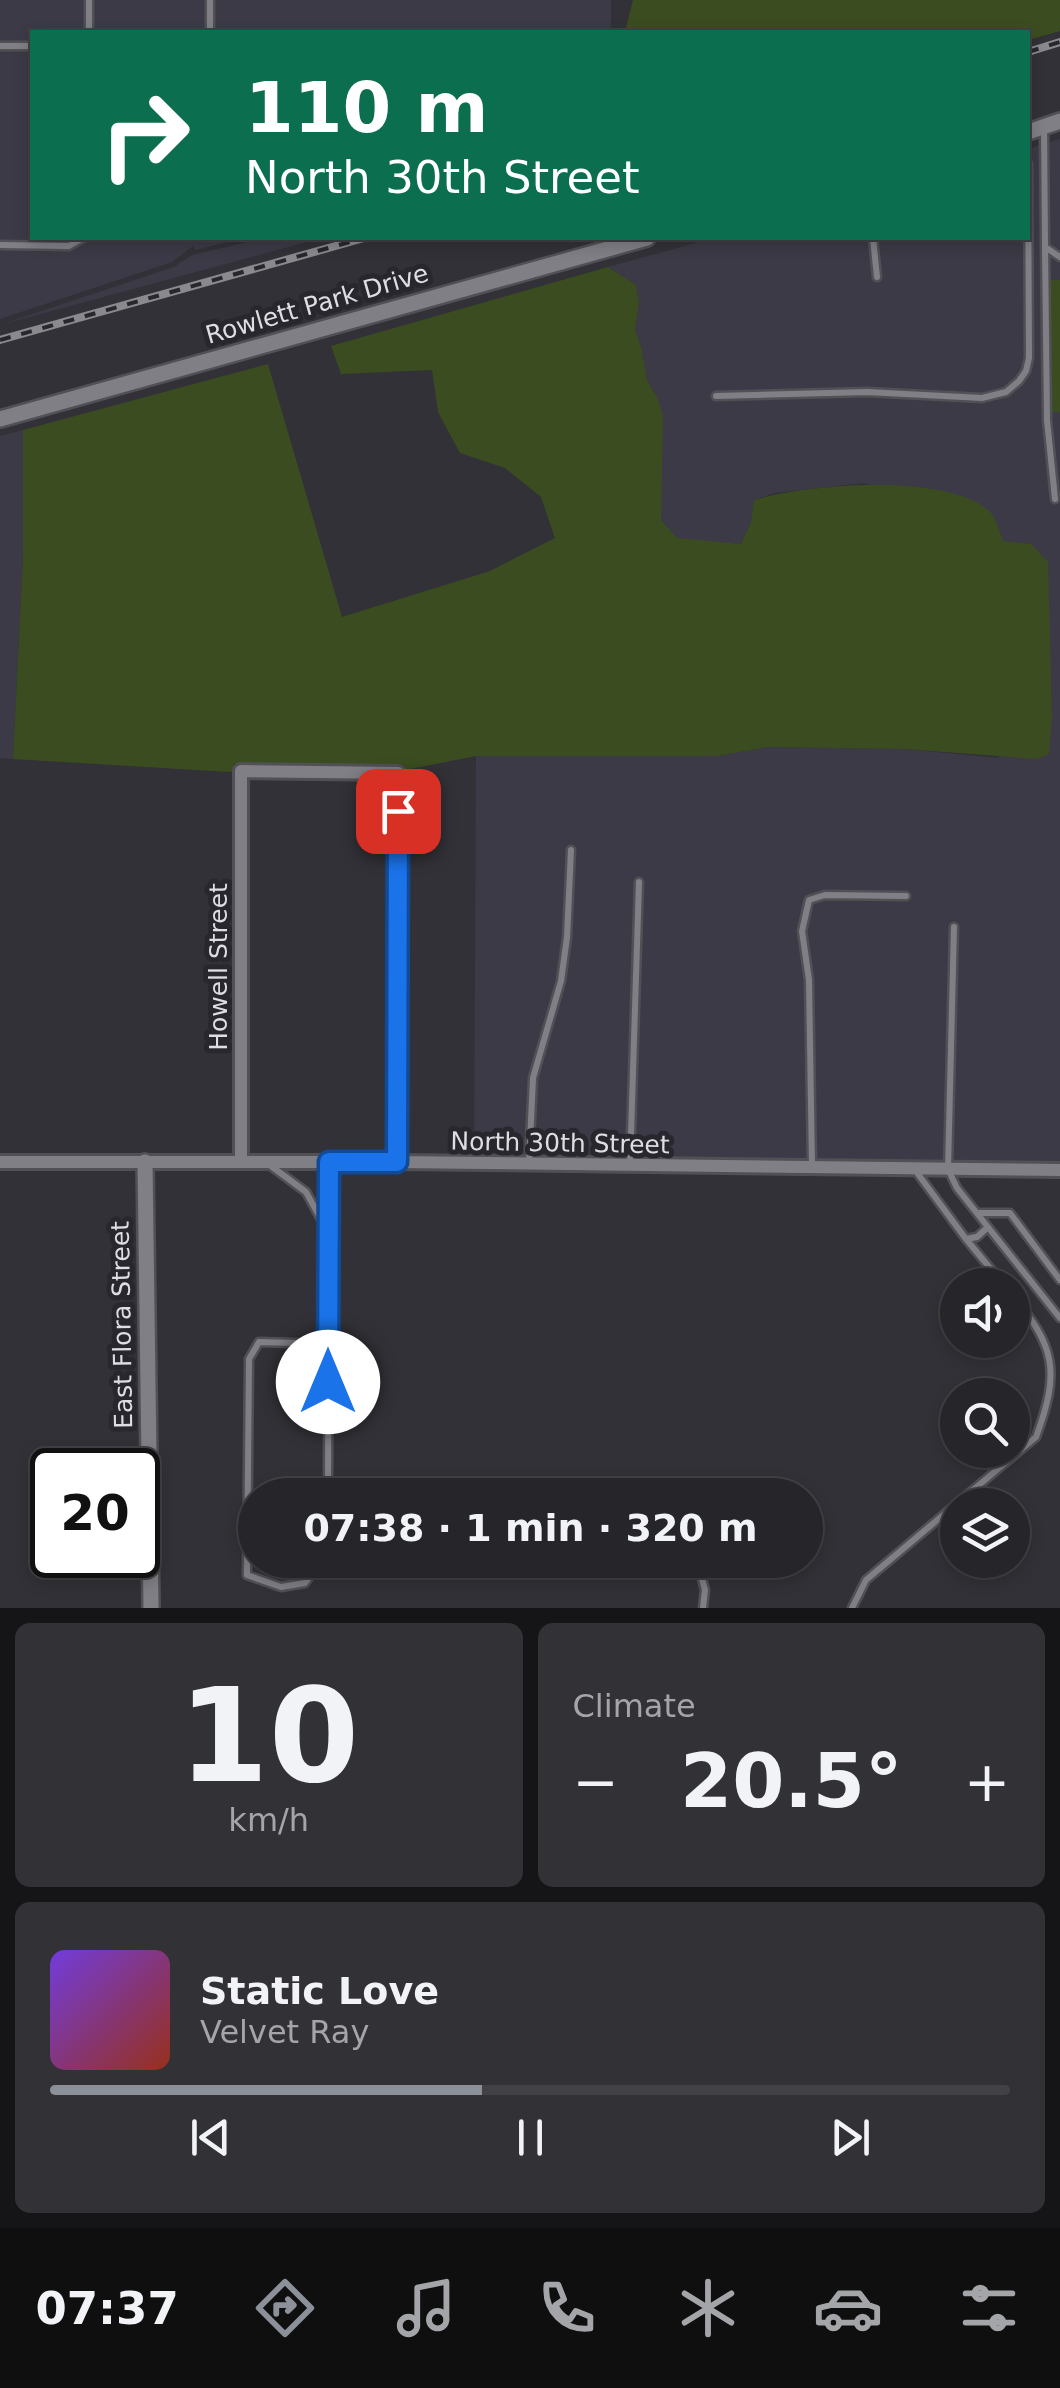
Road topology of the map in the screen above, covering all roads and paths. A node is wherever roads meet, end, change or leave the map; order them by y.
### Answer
1 (88, 0) edge
2 (210, 0) edge
3 (89, 30) edge
4 (210, 30) edge
5 (0, 46) edge
6 (30, 46) edge
7 (1044, 126) edge
8 (80, 240) edge
9 (640, 240) edge
10 (873, 240) edge
11 (1028, 240) edge
12 (0, 246) edge
13 (1045, 247) junction
14 (1060, 257) edge
15 (876, 277) dead end
16 (716, 396) dead end
17 (0, 419) edge
18 (1055, 499) dead end
19 (570, 850) dead end
20 (639, 882) dead end
21 (906, 896) dead end
22 (954, 927) dead end
23 (0, 1162) edge
24 (145, 1162) junction
25 (241, 1162) junction
26 (266, 1162) junction
27 (329, 1162) junction
28 (397, 1162) junction
29 (529, 1165) junction
30 (630, 1167) junction
31 (812, 1168) junction
32 (915, 1169) junction
33 (948, 1169) junction
34 (1060, 1170) edge
35 (977, 1213) junction
36 (988, 1227) junction
37 (328, 1232) junction
38 (966, 1239) junction
39 (990, 1268) edge
40 (1060, 1280) edge
41 (1030, 1317) edge
42 (1060, 1318) edge
43 (328, 1344) junction
44 (247, 1478) edge
45 (328, 1478) edge
46 (256, 1578) edge
47 (308, 1578) edge
48 (702, 1578) edge
49 (151, 1608) edge
50 (703, 1608) edge
51 (852, 1608) edge

1 - 3 lane
2 - 4 lane
5 - 6 lane
7 - 13 lane
8 - 12 lane
9 - 17 street, Rowlett Park Drive
10 - 15 lane
11 - 16 lane
13 - 14 lane
13 - 18 lane
19 - 29 lane
20 - 30 lane
21 - 31 lane
22 - 33 lane
23 - 24 street, North 30th Street
24 - 25 street, North 30th Street
24 - 49 street, East Flora Street
25 - 26 street, North 30th Street
25 - 28 street, Howell Street
26 - 27 street, North 30th Street
26 - 37 lane
27 - 28 street, North 30th Street
27 - 37 lane
28 - 29 street, North 30th Street
29 - 30 street, North 30th Street
30 - 31 street, North 30th Street
31 - 32 street, North 30th Street
32 - 33 street, North 30th Street
32 - 38 lane
33 - 34 street, North 30th Street
33 - 35 lane
35 - 36 lane
35 - 40 lane
36 - 38 lane
36 - 42 lane
37 - 43 lane
38 - 39 lane
41 - 51 lane
43 - 44 lane
43 - 45 lane
46 - 47 lane
48 - 50 lane

